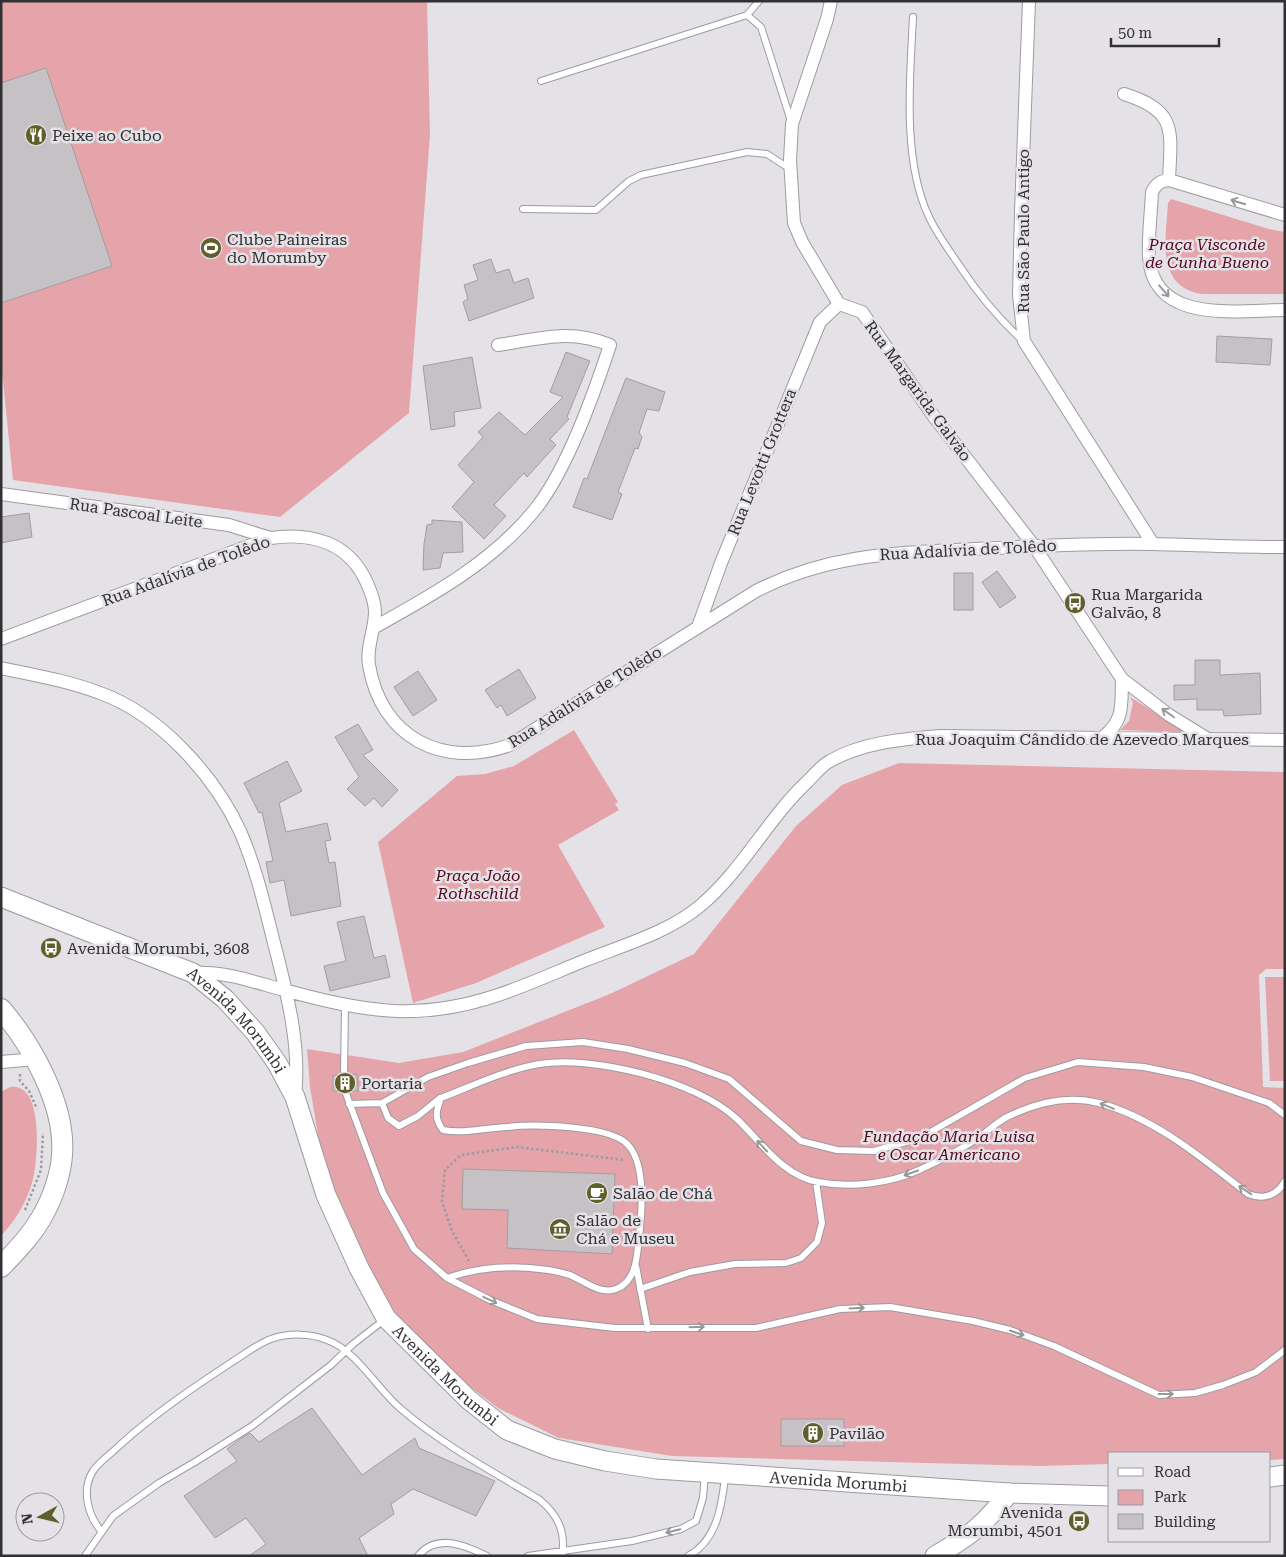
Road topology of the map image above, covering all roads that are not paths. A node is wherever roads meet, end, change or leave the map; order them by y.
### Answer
1 (759, 1) edge
2 (831, 1) edge
3 (1029, 1) edge
4 (747, 15) junction
5 (913, 17) dead end
6 (541, 81) dead end
7 (1124, 94) dead end
8 (792, 124) junction
9 (791, 170) junction
10 (1168, 180) junction
11 (523, 209) dead end
12 (1285, 215) edge
13 (838, 304) junction
14 (1285, 310) edge
15 (1024, 342) junction
16 (498, 344) dead end
17 (1, 494) edge
18 (270, 538) junction
19 (1153, 544) junction
20 (1034, 546) junction
21 (1285, 548) edge
22 (698, 627) junction
23 (373, 628) junction
24 (1, 639) edge
25 (1, 668) edge
26 (1122, 678) junction
27 (1103, 738) junction
28 (1209, 740) junction
29 (1285, 740) edge
30 (1, 897) edge
31 (193, 972) junction
32 (286, 991) junction
33 (345, 1004) junction
34 (1, 1009) edge
35 (28, 1059) junction
36 (1, 1062) edge
37 (344, 1075) dead end
38 (345, 1091) dead end
39 (295, 1097) junction
40 (441, 1098) junction
41 (382, 1103) junction
42 (348, 1104) junction
43 (1284, 1114) edge
44 (1285, 1181) edge
45 (816, 1182) junction
46 (636, 1266) junction
47 (1, 1267) edge
48 (447, 1278) junction
49 (640, 1289) junction
50 (386, 1318) junction
51 (648, 1329) junction
52 (1285, 1350) edge
53 (345, 1351) junction
54 (705, 1472) junction
55 (725, 1474) junction
56 (1285, 1475) edge
57 (1271, 1477) edge
58 (966, 1490) junction
59 (1009, 1493) junction
60 (1108, 1496) edge
61 (988, 1520) junction
62 (101, 1531) junction
63 (563, 1553) edge
64 (85, 1556) edge
65 (418, 1556) edge
66 (487, 1556) edge
67 (528, 1556) edge
68 (688, 1556) edge
69 (935, 1556) edge

1 - 4 lane
2 - 8 street
3 - 15 street, Rua São Paulo Antigo
4 - 6 lane
4 - 8 lane
5 - 15 lane
7 - 10 street
8 - 9 street
9 - 11 lane
9 - 13 street
12 -> 10 street
10 -> 14 street
13 - 20 street, Rua Margarida Galvão
13 - 22 street, Rua Levotti Grottera
15 - 19 street, Rua São Paulo Antigo
16 - 23 street
17 - 18 street, Rua Pascoal Leite
18 - 23 street, Rua Adalívia de Tolêdo
18 - 24 street, Rua Adalívia de Tolêdo
19 - 20 street, Rua Adalívia de Tolêdo
19 - 21 street, Rua Adalívia de Tolêdo
20 - 22 street, Rua Adalívia de Tolêdo
20 - 26 street, Rua Margarida Galvão
22 - 23 street, Rua Adalívia de Tolêdo
25 - 32 street
26 - 27 street
28 -> 26 street, Rua Margarida Galvão
27 - 28 street, Rua Joaquim Cândido de Azevedo Marques
27 - 33 street, Rua Joaquim Cândido de Azevedo Marques
28 - 29 street, Rua Joaquim Cândido de Azevedo Marques
30 - 31 main road, Avenida Morumbi
31 - 32 street, Rua Joaquim Cândido de Azevedo Marques
31 - 39 main road, Avenida Morumbi
32 - 33 street, Rua Joaquim Cândido de Azevedo Marques
32 - 39 street
33 - 37 lane
34 - 35 main road
35 - 36 street
35 - 47 main road
38 - 42 lane
39 - 50 main road, Avenida Morumbi
40 - 41 lane
45 -> 40 lane
40 - 46 lane
41 - 42 lane
41 - 43 lane
42 - 48 lane
44 -> 45 lane
45 - 49 lane
46 - 48 lane
46 - 49 lane
48 -> 51 lane
49 - 51 lane
50 - 53 lane
50 - 54 main road, Avenida Morumbi
51 -> 52 lane
53 - 62 lane
53 - 62 lane
53 - 63 lane
54 - 55 main road, Avenida Morumbi
54 -> 63 lane
55 - 58 main road, Avenida Morumbi
55 - 68 lane
56 - 57 main road
58 - 59 main road, Avenida Morumbi
58 - 61 main road
59 - 60 main road, Avenida Morumbi
59 - 61 main road
61 - 69 main road
62 - 64 lane
63 - 67 lane
65 - 66 lane

